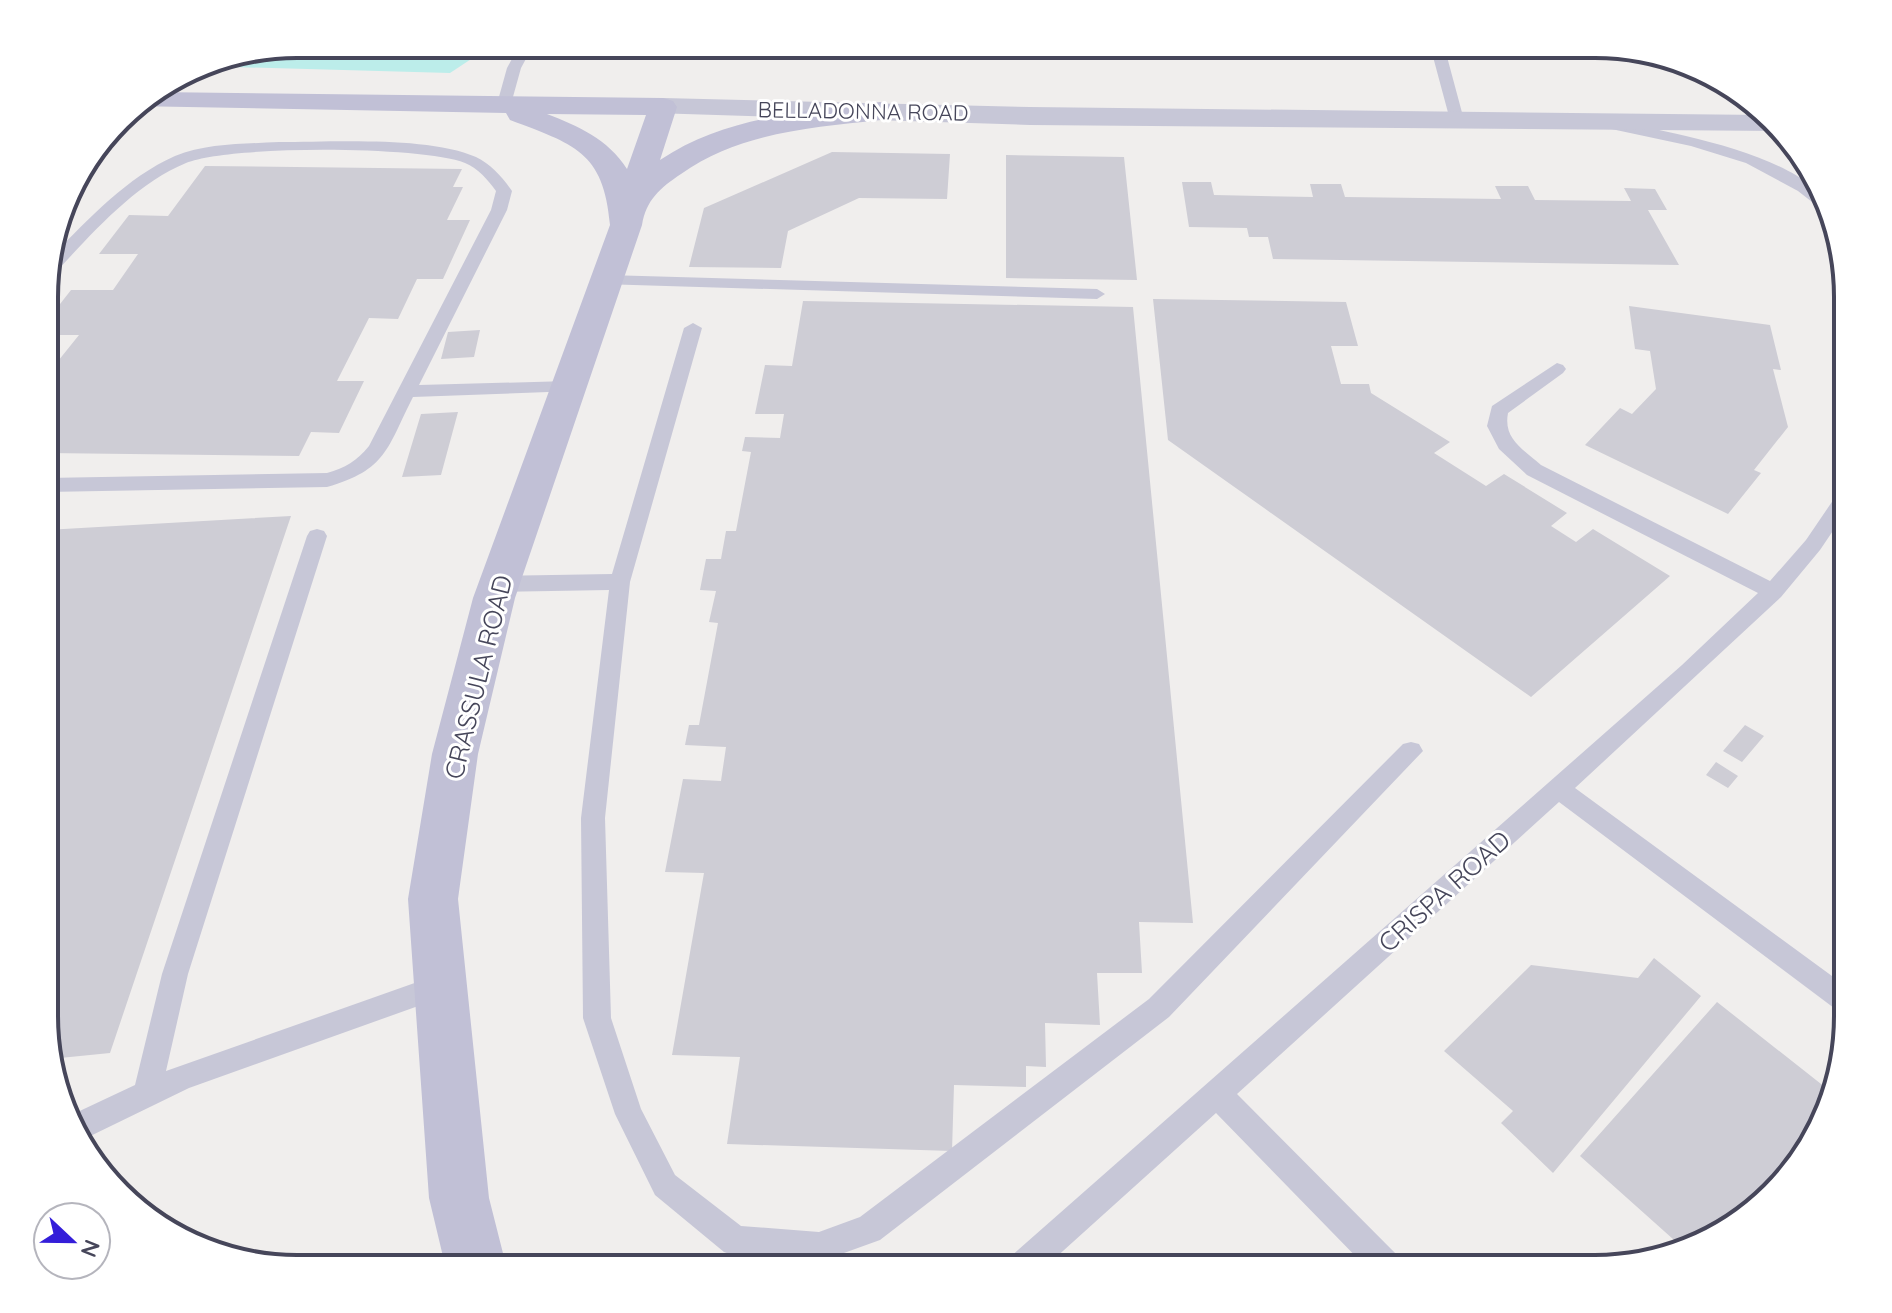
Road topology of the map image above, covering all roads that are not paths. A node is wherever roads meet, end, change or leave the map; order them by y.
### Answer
1 (519, 58) edge
2 (1441, 59) edge
3 (161, 100) edge
4 (498, 104) junction
5 (663, 107) junction
6 (880, 111) junction
7 (1457, 120) junction
8 (1585, 120) junction
9 (1759, 124) edge
10 (1810, 194) edge
11 (628, 215) junction
12 (62, 256) edge
13 (607, 280) junction
14 (1097, 294) dead end
15 (693, 328) dead end
16 (1557, 369) dead end
17 (569, 387) junction
18 (409, 391) junction
19 (58, 485) edge
20 (1833, 519) edge
21 (317, 536) dead end
22 (620, 582) junction
23 (499, 584) junction
24 (1774, 592) junction
25 (1411, 751) dead end
26 (1559, 789) junction
27 (440, 986) junction
28 (1833, 992) edge
29 (1216, 1093) junction
30 (147, 1094) junction
31 (84, 1124) edge
32 (473, 1254) edge
33 (1036, 1255) edge
34 (1375, 1255) edge

1 - 4 lane
2 - 7 lane
3 - 4 street, BELLADONNA ROAD
4 - 5 street, BELLADONNA ROAD
4 - 11 street
5 - 6 street, BELLADONNA ROAD
5 - 11 street, CRASSULA ROAD
6 - 7 street, BELLADONNA ROAD
6 - 11 street
7 - 8 street, BELLADONNA ROAD
8 - 9 street, BELLADONNA ROAD
8 - 10 lane, BELLADONNA ROAD
11 - 13 street, CRASSULA ROAD
12 - 18 lane
13 - 14 lane
13 - 17 street, CRASSULA ROAD
15 - 22 lane
16 - 24 lane
17 - 18 lane
17 - 23 street, CRASSULA ROAD
18 - 19 lane
20 - 24 lane, CRISPA ROAD
21 - 30 lane
22 - 23 lane
22 - 25 lane
23 - 27 street, CRASSULA ROAD
24 - 26 lane, CRISPA ROAD
26 - 28 lane
26 - 29 lane, CRISPA ROAD
27 - 30 lane
27 - 32 street, CRASSULA ROAD
29 - 33 lane, CRISPA ROAD
29 - 34 lane
30 - 31 lane

